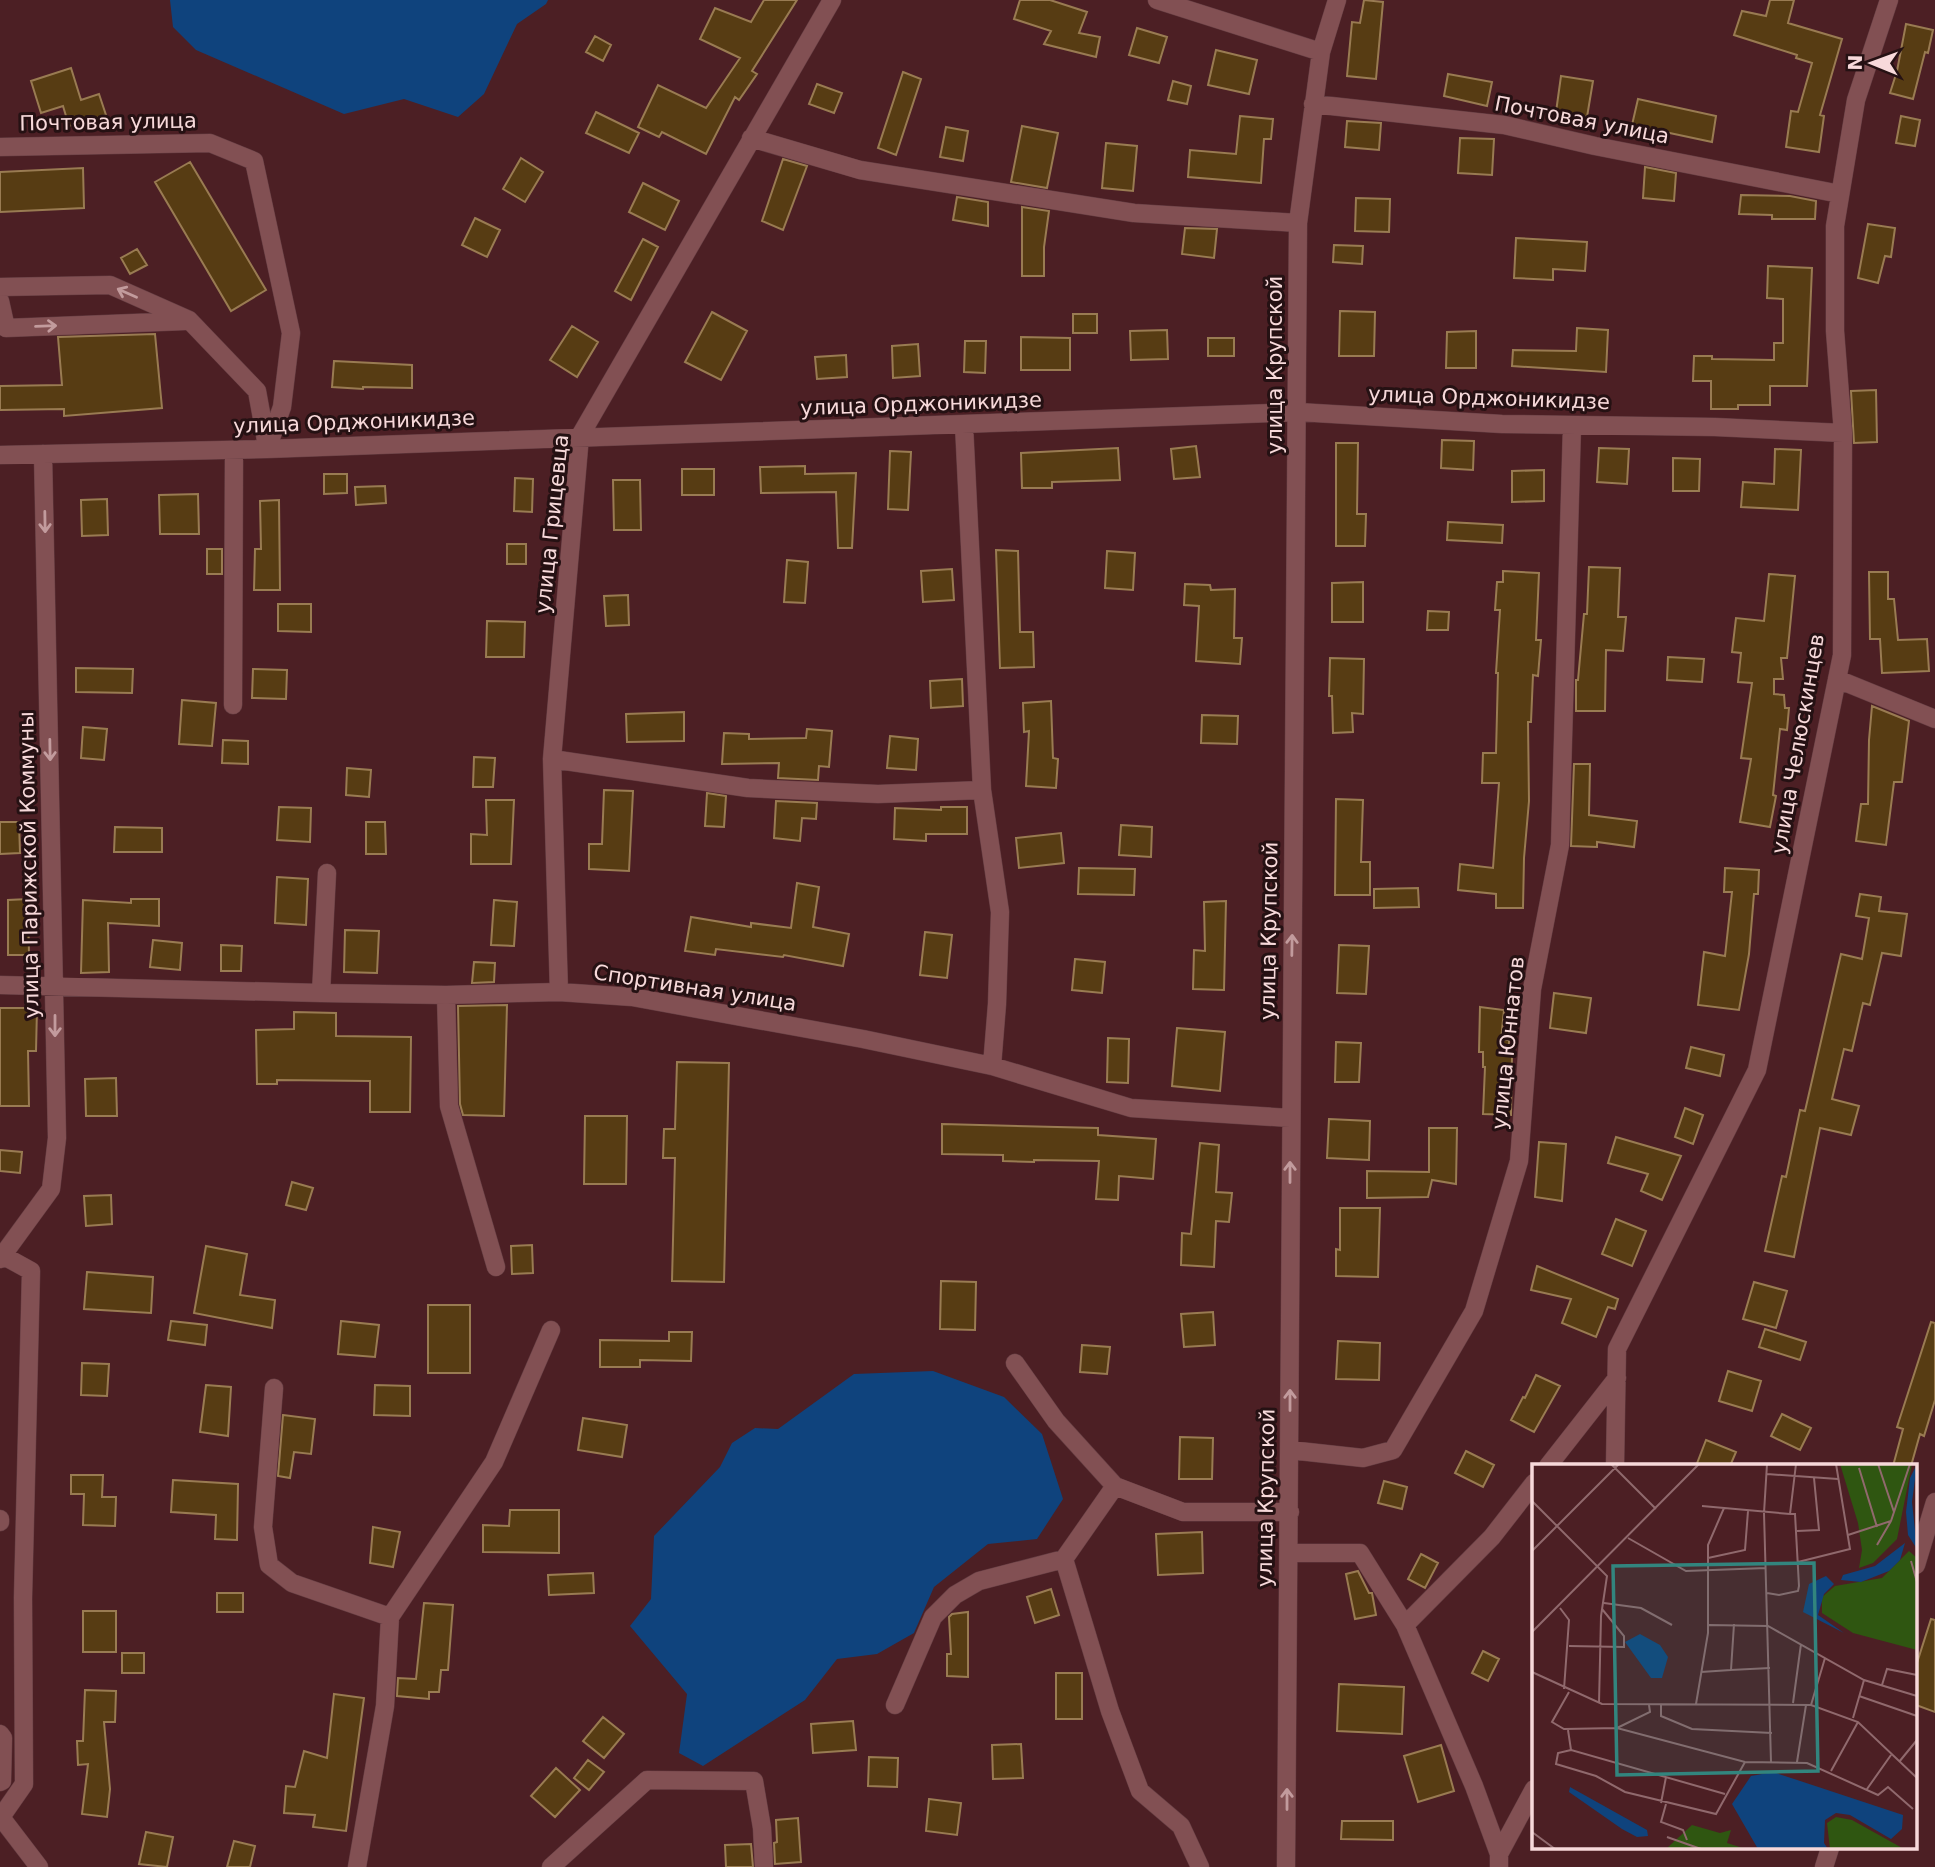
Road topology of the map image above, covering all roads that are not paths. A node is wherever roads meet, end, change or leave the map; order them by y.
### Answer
1 (832, 0) edge
2 (1157, 0) edge
3 (1337, 0) edge
4 (1889, 0) edge
5 (1321, 52) junction
6 (1313, 104) junction
7 (751, 138) junction
8 (0, 148) edge
9 (1840, 194) junction
10 (1298, 223) junction
11 (0, 287) edge
12 (0, 301) edge
13 (189, 320) junction
14 (1298, 412) junction
15 (964, 425) junction
16 (1572, 425) junction
17 (1843, 433) junction
18 (580, 436) junction
19 (267, 449) junction
20 (234, 450) junction
21 (43, 454) junction
22 (0, 455) edge
23 (1837, 679) junction
24 (233, 705) dead end
25 (1935, 719) edge
26 (552, 759) junction
27 (982, 790) junction
28 (327, 873) dead end
29 (0, 985) edge
30 (55, 987) junction
31 (559, 992) junction
32 (321, 993) junction
33 (446, 995) junction
34 (992, 1066) junction
35 (1290, 1118) junction
36 (1, 1257) edge
37 (496, 1267) dead end
38 (551, 1330) dead end
39 (1015, 1363) dead end
40 (1616, 1378) junction
41 (274, 1388) dead end
42 (1290, 1450) junction
43 (1550, 1464) edge
44 (1615, 1464) edge
45 (1115, 1486) junction
46 (1532, 1486) edge
47 (1935, 1502) edge
48 (1290, 1513) junction
49 (1289, 1553) junction
50 (1918, 1558) edge
51 (1065, 1559) junction
52 (390, 1617) junction
53 (1405, 1625) junction
54 (895, 1705) dead end
55 (0, 1734) edge
56 (0, 1782) edge
57 (1532, 1792) edge
58 (1, 1816) edge
59 (1829, 1850) edge
60 (1499, 1861) edge
61 (39, 1867) edge
62 (357, 1867) edge
63 (551, 1867) edge
64 (764, 1867) edge
65 (1200, 1867) edge
66 (1286, 1867) edge
67 (1824, 1867) edge

1 - 7 street, улица Грицевца
2 - 5 street
3 - 5 street, улица Крупской
4 - 9 street, улица Челюскинцев
5 - 6 street, улица Крупской
6 - 9 street, Почтовая улица
6 - 10 street, улица Крупской
7 - 10 street
7 - 18 street, улица Грицевца
8 - 19 street, Почтовая улица
9 - 17 street, улица Челюскинцев
10 - 14 street, улица Крупской
13 -> 11 street
12 -> 13 street
13 - 19 street
14 - 15 street, улица Орджоникидзе
14 - 16 street, улица Орджоникидзе
35 -> 14 street, улица Крупской
15 - 18 street, улица Орджоникидзе
15 - 27 street
16 - 17 street, улица Орджоникидзе
16 - 42 street, улица Юннатов
17 - 23 street, улица Челюскинцев
18 - 19 street, улица Орджоникидзе
18 - 26 street, улица Грицевца
19 - 20 street, улица Орджоникидзе
20 - 21 street, улица Орджоникидзе
20 - 24 street
21 - 22 street, улица Орджоникидзе
21 -> 30 street, улица Парижской Коммуны
23 - 25 street
23 - 40 street, улица Челюскинцев
26 - 27 street
26 - 31 street, улица Грицевца
27 - 34 street
28 - 32 street
29 - 30 street, Спортивная улица
30 - 32 street, Спортивная улица
30 -> 36 street, улица Парижской Коммуны
31 - 33 street, Спортивная улица
31 - 34 street, Спортивная улица
32 - 33 street, Спортивная улица
33 - 37 street
34 - 35 street, Спортивная улица
42 -> 35 street, улица Крупской
36 - 58 street
38 - 52 street
39 - 45 street
40 - 43 street
40 - 44 street, улица Челюскинцев
41 - 52 street
42 - 48 street, улица Крупской
45 - 48 street
45 - 51 street
46 - 53 street
47 - 50 street
48 - 49 street, улица Крупской
49 - 53 street
66 -> 49 street, улица Крупской
51 - 54 street
51 - 65 street
52 - 62 street
53 - 60 street
55 - 56 street
57 - 60 street
58 - 61 street
59 - 67 street
63 - 64 street

